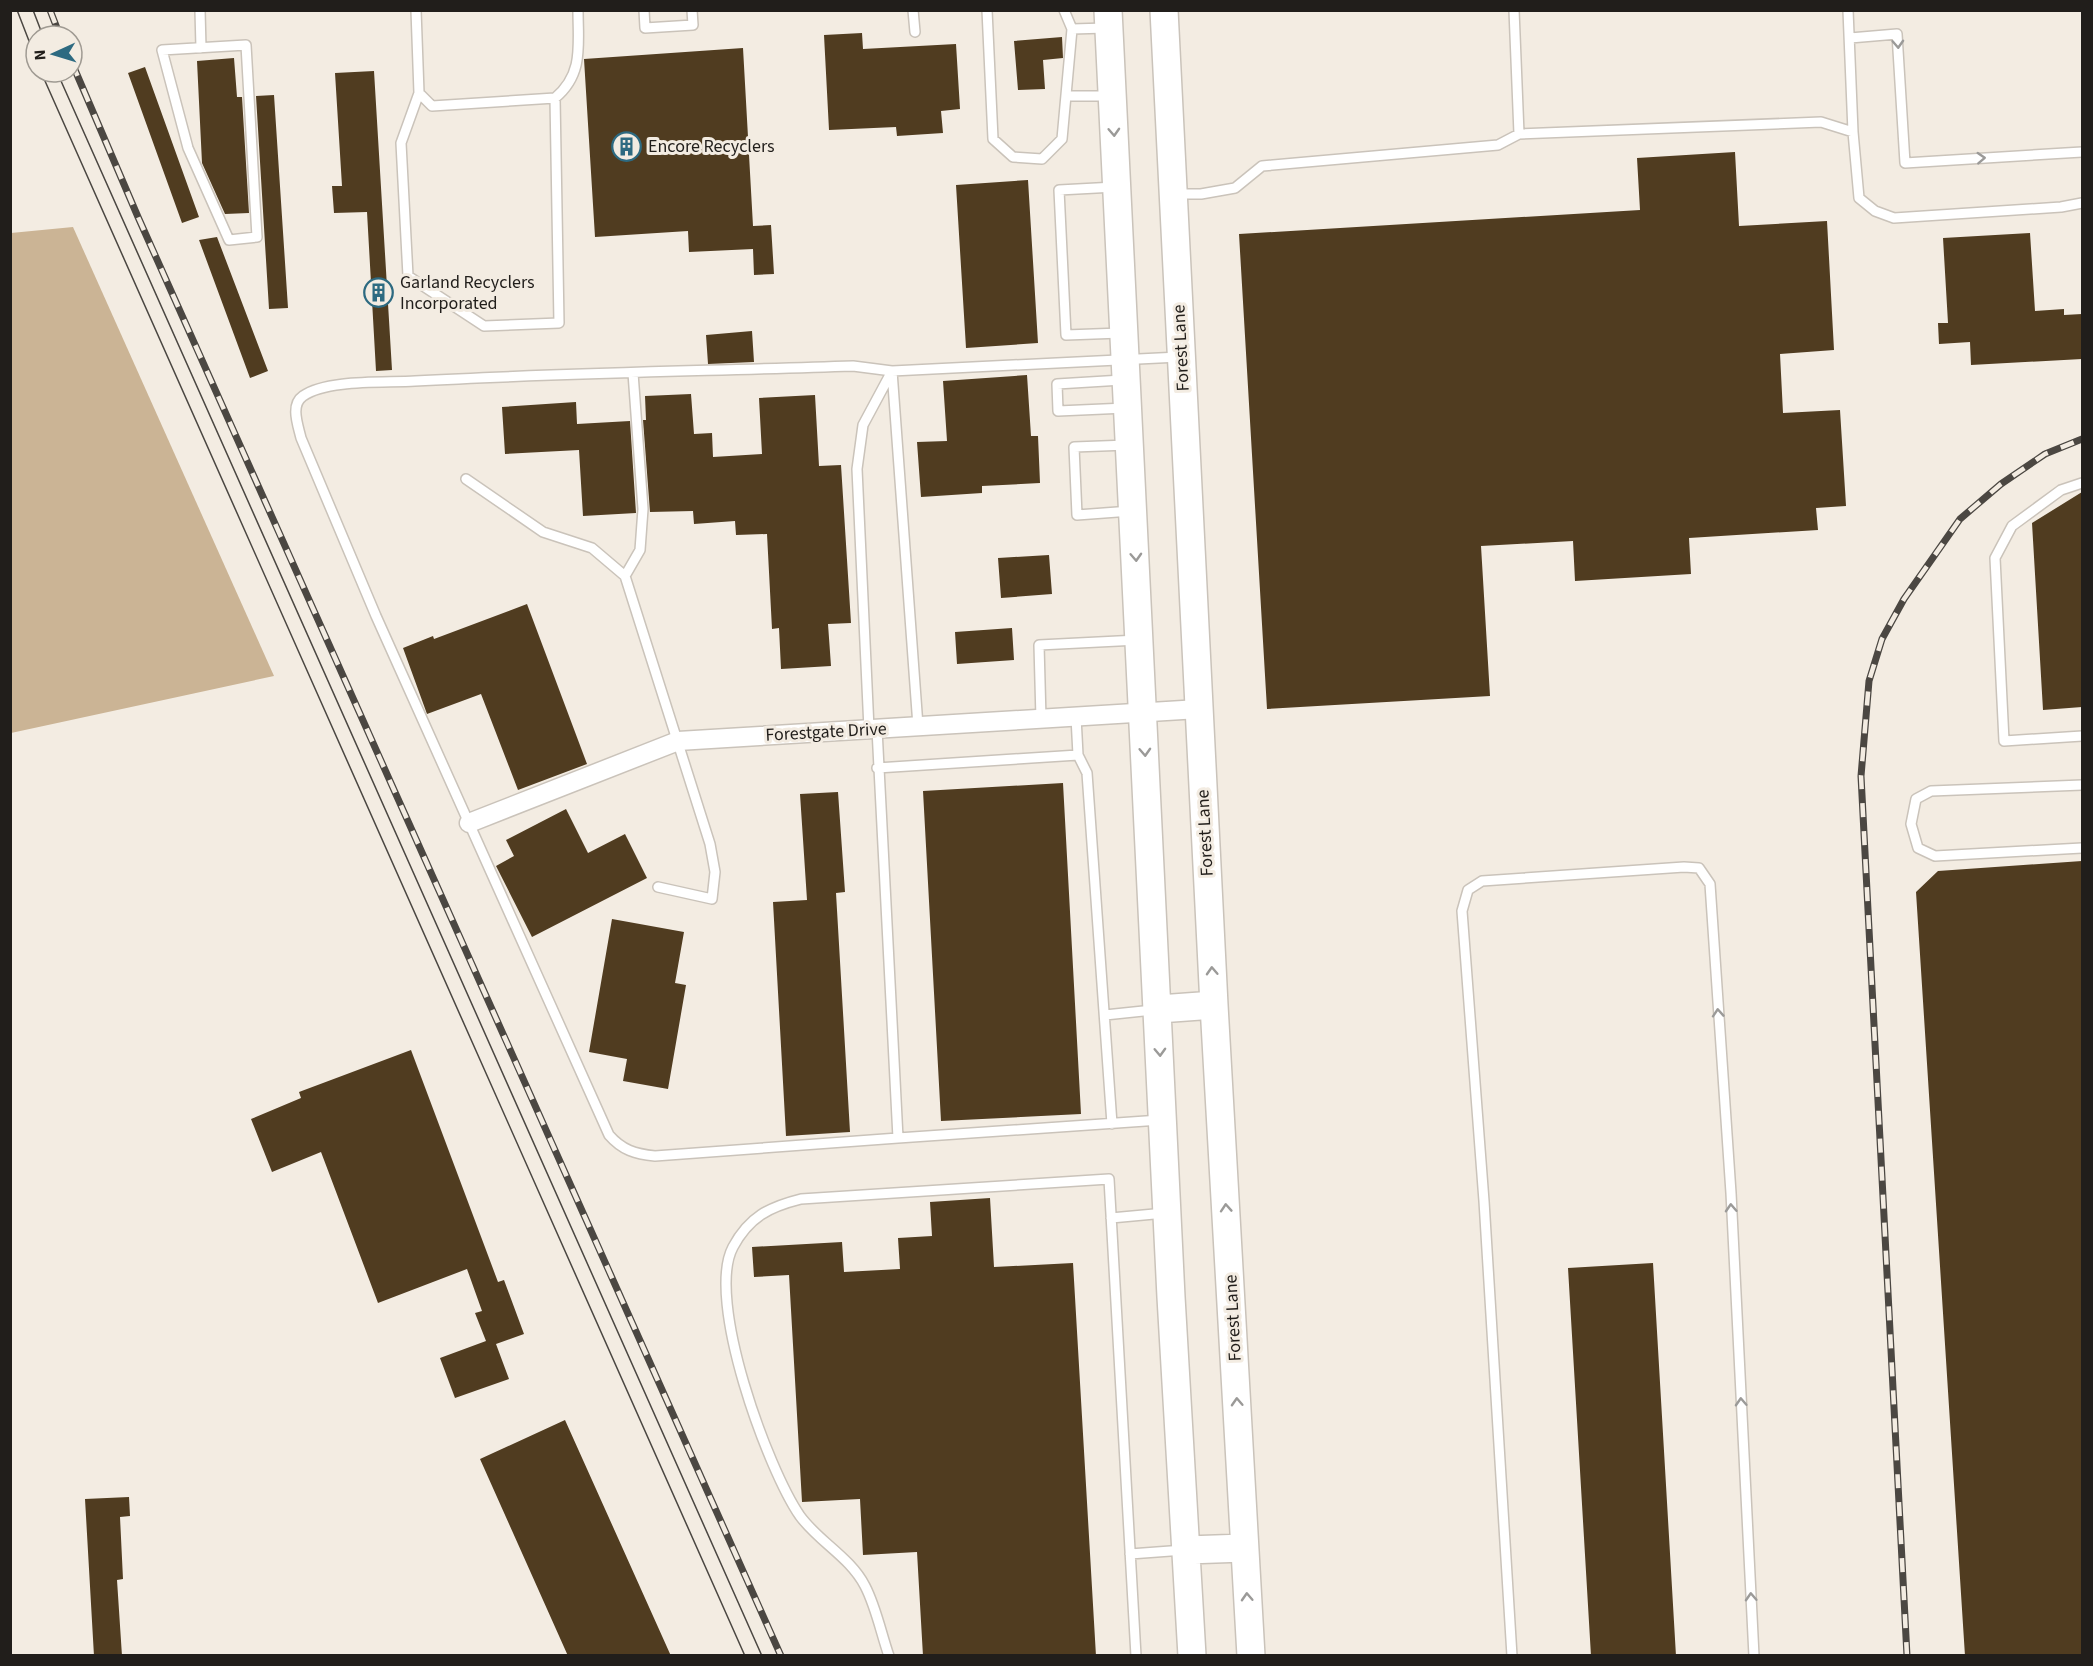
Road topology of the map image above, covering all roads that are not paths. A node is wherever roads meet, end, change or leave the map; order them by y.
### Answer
1 (200, 10) edge
2 (416, 10) edge
3 (578, 10) edge
4 (644, 10) edge
5 (692, 10) edge
6 (913, 10) edge
7 (987, 10) edge
8 (1065, 10) edge
9 (1164, 10) edge
10 (1514, 10) edge
11 (1848, 10) edge
12 (1108, 19) edge
13 (1072, 29) junction
14 (915, 32) dead end
15 (1850, 38) junction
16 (201, 48) junction
17 (419, 93) junction
18 (1067, 96) junction
19 (1112, 96) junction
20 (555, 98) junction
21 (1853, 132) junction
22 (1519, 134) junction
23 (2082, 152) edge
24 (1117, 187) junction
25 (1173, 194) junction
26 (2082, 203) edge
27 (1124, 333) junction
28 (1181, 357) junction
29 (1126, 370) junction
30 (892, 371) junction
31 (633, 373) junction
32 (1128, 407) junction
33 (1130, 445) junction
34 (466, 479) dead end
35 (2082, 483) edge
36 (1134, 511) junction
37 (625, 576) junction
38 (1140, 640) junction
39 (1199, 709) junction
40 (1143, 712) junction
41 (1076, 717) junction
42 (1041, 719) junction
43 (918, 726) junction
44 (873, 729) junction
45 (2082, 736) edge
46 (678, 741) junction
47 (1078, 755) junction
48 (877, 768) junction
49 (2082, 785) edge
50 (469, 823) junction
51 (2082, 848) edge
52 (658, 887) dead end
53 (1214, 1005) junction
54 (1159, 1009) junction
55 (1105, 1015) junction
56 (1163, 1119) junction
57 (1112, 1124) junction
58 (898, 1138) junction
59 (1167, 1213) junction
60 (1111, 1218) junction
61 (1244, 1548) junction
62 (1187, 1550) junction
63 (1130, 1554) junction
64 (889, 1656) edge
65 (1136, 1656) edge
66 (1192, 1656) edge
67 (1251, 1656) edge
68 (1512, 1656) edge
69 (1754, 1656) edge

1 - 16 lane
2 - 17 lane
3 - 20 lane
4 - 5 lane
6 - 14 lane
7 - 18 lane
8 - 13 lane
9 - 25 main road, Forest Lane
10 - 22 lane
11 - 15 lane
12 - 13 lane
12 - 19 main road
13 - 18 lane
15 - 21 lane
15 -> 23 lane
16 - 16 lane
17 - 20 lane
17 - 20 lane
18 - 19 lane
19 -> 24 main road
21 - 22 lane
21 - 26 lane
22 - 25 lane
24 - 27 main road
24 - 27 lane
25 - 28 main road, Forest Lane
27 - 29 main road
28 - 29 lane
28 - 39 main road, Forest Lane
29 - 30 lane
29 - 32 main road
29 - 32 lane
30 - 31 lane
30 - 43 lane
30 - 44 lane
31 - 37 lane
31 - 50 lane
32 - 33 main road
33 - 36 main road
33 - 36 lane
34 - 37 lane
35 - 45 lane
36 -> 38 main road
37 - 46 lane
38 - 40 main road
38 - 42 lane
39 - 40 street, Forestgate Drive
53 -> 39 main road, Forest Lane
40 - 41 street, Forestgate Drive
40 -> 54 main road
41 - 42 street, Forestgate Drive
41 - 47 lane
42 - 43 street, Forestgate Drive
43 - 44 street, Forestgate Drive
44 - 46 street, Forestgate Drive
44 - 48 lane
46 - 50 street, Forestgate Drive
46 - 52 lane
47 - 48 lane
47 - 55 lane
48 - 58 lane
49 - 51 lane
50 - 58 lane
53 - 54 main road
61 -> 53 main road, Forest Lane
54 - 55 lane
54 -> 56 main road
55 - 57 lane
56 - 57 lane
56 - 59 main road
57 - 58 lane
59 - 60 lane
59 - 62 main road
60 - 63 lane
60 - 64 lane
61 - 62 main road
67 -> 61 main road, Forest Lane
62 - 63 lane
62 - 66 main road
63 - 65 lane
69 -> 68 lane

